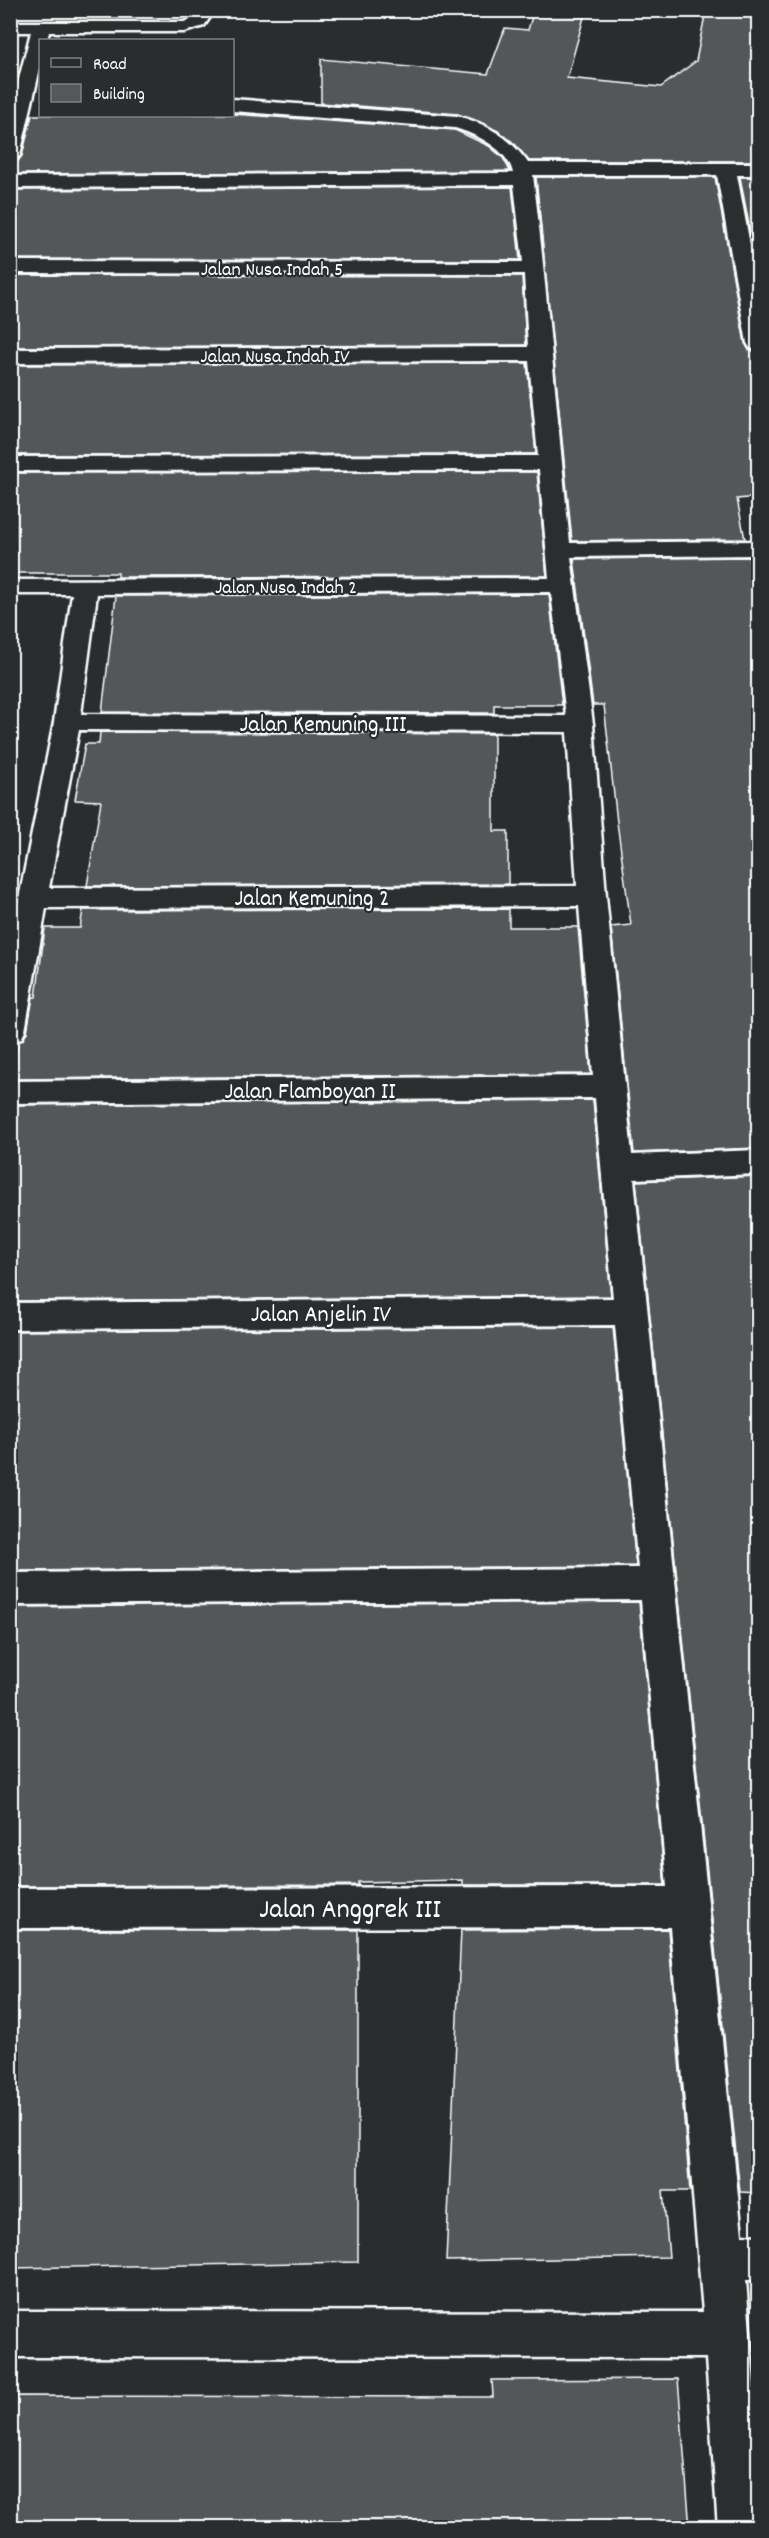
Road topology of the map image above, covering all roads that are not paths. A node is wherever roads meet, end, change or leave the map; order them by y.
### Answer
1 (206, 10) edge
2 (10, 27) edge
3 (40, 28) junction
4 (25, 101) edge
5 (234, 105) edge
6 (10, 155) edge
7 (759, 169) edge
8 (726, 170) junction
9 (522, 174) junction
10 (10, 182) edge
11 (10, 267) edge
12 (534, 268) junction
13 (759, 343) edge
14 (539, 354) junction
15 (10, 356) edge
16 (550, 463) junction
17 (10, 464) edge
18 (759, 548) edge
19 (558, 550) junction
20 (562, 585) junction
21 (86, 586) junction
22 (10, 587) edge
23 (67, 722) junction
24 (580, 724) junction
25 (592, 896) junction
26 (33, 898) junction
27 (10, 1031) edge
28 (610, 1087) junction
29 (10, 1092) edge
30 (759, 1162) edge
31 (617, 1168) junction
32 (632, 1311) junction
33 (10, 1316) edge
34 (658, 1584) junction
35 (10, 1589) edge
36 (689, 1907) junction
37 (10, 1908) edge
38 (740, 2258) edge
39 (10, 2334) edge
40 (728, 2335) junction
41 (742, 2528) edge

1 - 3 street
2 - 3 street
3 - 4 street
4 - 6 street
5 - 9 street
7 - 8 street
8 - 9 street
8 - 13 street
9 - 10 street
9 - 12 street
11 - 12 street, Jalan Nusa Indah 5
12 - 14 street
14 - 15 street, Jalan Nusa Indah IV
14 - 16 street
16 - 17 street
16 - 19 street
18 - 19 street
19 - 20 street
20 - 21 street, Jalan Nusa Indah 2
20 - 24 street
21 - 22 street, Jalan Nusa Indah 2
21 - 23 street
23 - 24 street, Jalan Kemuning III
23 - 26 street
24 - 25 street
25 - 26 street, Jalan Kemuning 2
25 - 28 street
26 - 27 street
28 - 29 street, Jalan Flamboyan II
28 - 31 street
30 - 31 street
31 - 32 street
32 - 33 street, Jalan Anjelin IV
32 - 34 street
34 - 35 street
34 - 36 street
36 - 37 street, Jalan Anggrek III
36 - 38 street
38 - 40 street
39 - 40 street
40 - 41 street

